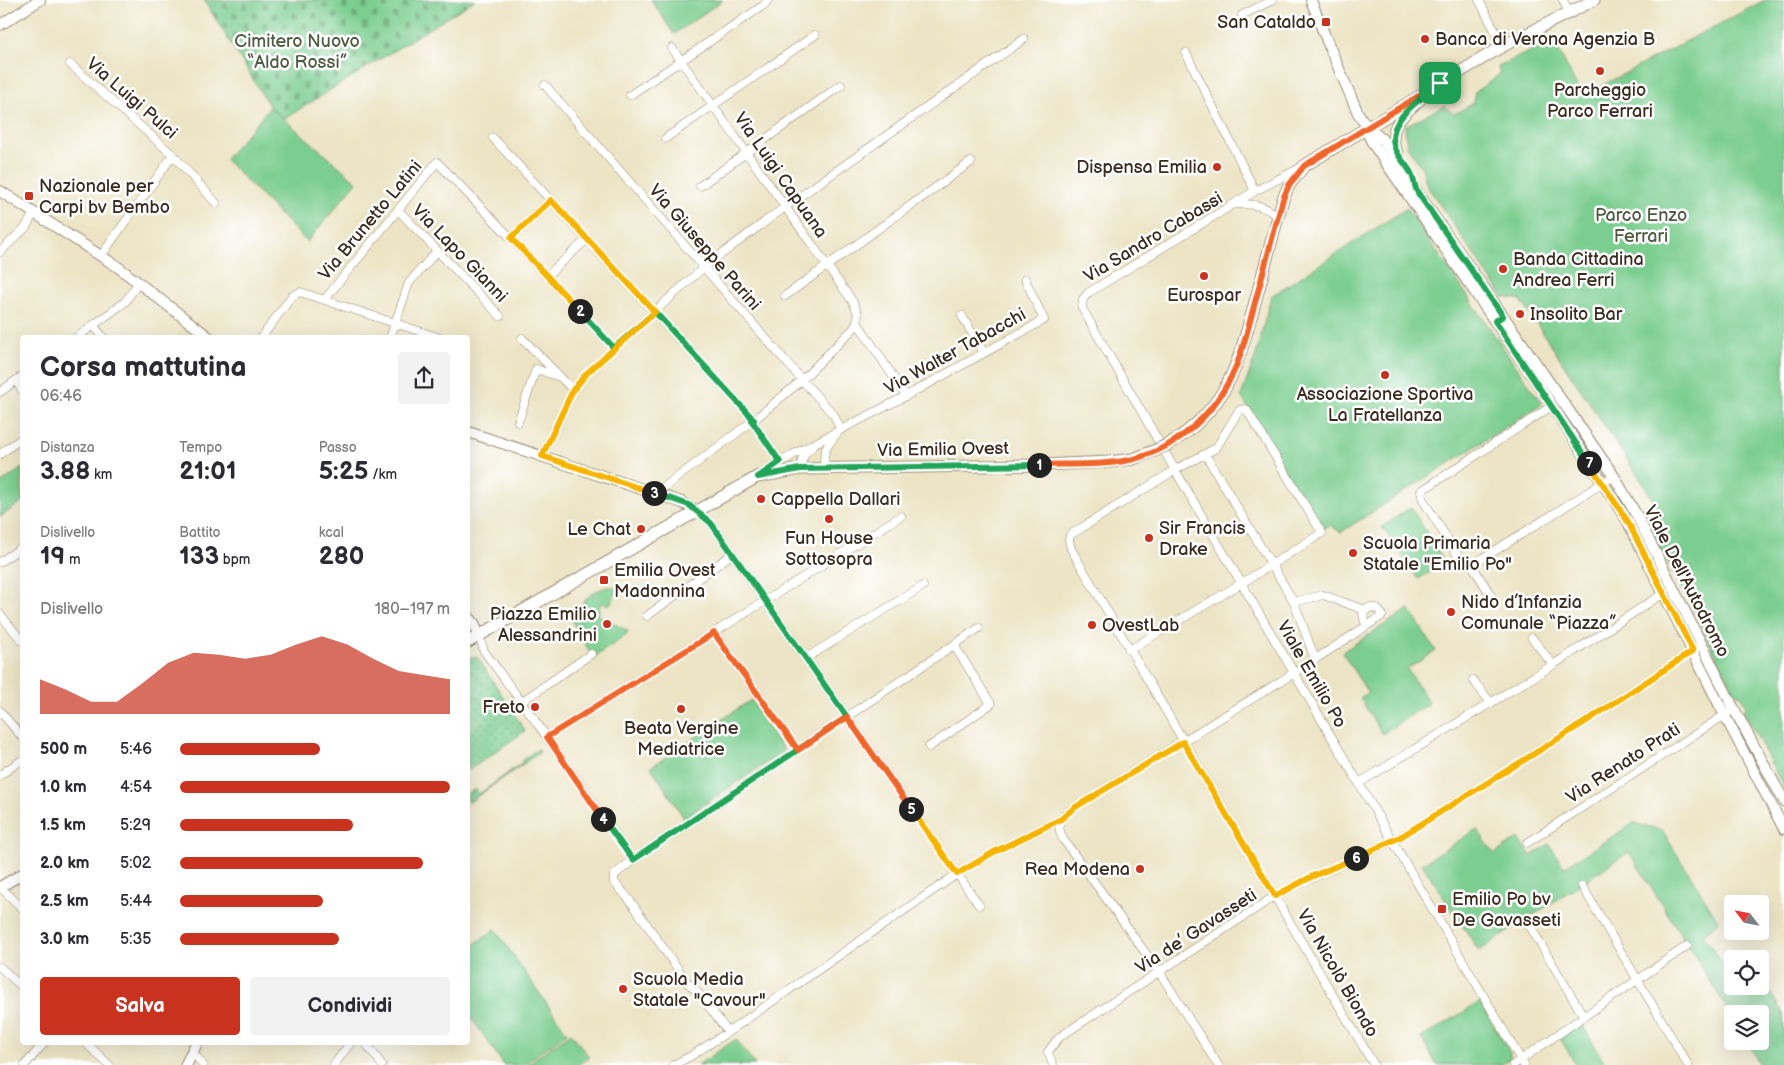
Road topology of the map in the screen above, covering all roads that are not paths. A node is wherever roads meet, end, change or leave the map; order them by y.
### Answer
1 (40, 0) edge
2 (768, 0) edge
3 (1272, 0) edge
4 (1311, 0) edge
5 (1479, 0) edge
6 (1563, 0) edge
7 (1594, 0) edge
8 (1569, 12) junction
9 (1242, 15) dead end
10 (0, 25) edge
11 (815, 35) dead end
12 (1024, 39) dead end
13 (1504, 46) junction
14 (672, 48) dead end
15 (1186, 53) dead end
16 (681, 60) junction
17 (70, 64) dead end
18 (1440, 83) junction
19 (545, 85) dead end
20 (841, 85) dead end
21 (630, 95) dead end
22 (713, 105) junction
23 (1367, 127) junction
24 (1354, 135) junction
25 (493, 138) dead end
26 (666, 138) dead end
27 (1373, 144) junction
28 (747, 153) junction
29 (173, 155) junction
30 (971, 162) dead end
31 (1304, 166) junction
32 (700, 186) dead end
33 (1414, 188) junction
34 (0, 191) edge
35 (1255, 191) junction
36 (551, 200) junction
37 (216, 204) dead end
38 (1237, 204) junction
39 (785, 207) junction
40 (398, 210) junction
41 (34, 213) junction
42 (1278, 216) junction
43 (511, 238) junction
44 (587, 239) junction
45 (0, 252) edge
46 (438, 252) junction
47 (101, 256) junction
48 (827, 266) junction
49 (704, 267) junction
50 (547, 276) junction
51 (1025, 279) dead end
52 (139, 282) junction
53 (785, 296) dead end
54 (1085, 296) joint
55 (324, 299) junction
56 (655, 312) junction
57 (500, 316) dead end
58 (962, 316) dead end
59 (1499, 318) junction
60 (857, 322) junction
61 (395, 323) junction
62 (93, 325) junction
63 (80, 335) edge
64 (101, 335) edge
65 (206, 335) edge
66 (263, 335) edge
67 (391, 335) edge
68 (431, 335) edge
69 (522, 338) dead end
70 (614, 348) junction
71 (984, 352) junction
72 (20, 377) edge
73 (560, 377) junction
74 (802, 380) junction
75 (1545, 385) junction
76 (573, 390) junction
77 (0, 392) edge
78 (906, 396) junction
79 (1552, 406) junction
80 (753, 421) junction
81 (518, 422) dead end
82 (840, 429) junction
83 (470, 433) edge
84 (20, 439) edge
85 (0, 454) edge
86 (1205, 454) junction
87 (542, 456) junction
88 (780, 462) junction
89 (825, 468) junction
90 (800, 469) junction
91 (1175, 470) junction
92 (1614, 476) junction
93 (758, 477) junction
94 (1603, 483) junction
95 (655, 494) junction
96 (697, 511) junction
97 (901, 516) dead end
98 (1632, 519) junction
99 (20, 547) edge
100 (732, 554) junction
101 (0, 562) edge
102 (1271, 565) junction
103 (1472, 565) junction
104 (1242, 583) junction
105 (923, 586) dead end
106 (1664, 593) junction
107 (766, 601) junction
108 (1294, 602) junction
109 (1495, 602) dead end
110 (1365, 610) junction
111 (0, 614) edge
112 (647, 616) dead end
113 (470, 618) edge
114 (1368, 625) junction
115 (979, 628) dead end
116 (714, 633) junction
117 (479, 636) junction
118 (1532, 638) dead end
119 (20, 639) edge
120 (470, 641) edge
121 (954, 646) junction
122 (1697, 648) junction
123 (1129, 650) junction
124 (591, 654) dead end
125 (806, 658) junction
126 (1315, 659) junction
127 (1553, 664) junction
128 (1294, 673) junction
129 (1473, 680) dead end
130 (521, 702) junction
131 (1490, 703) junction
132 (1734, 710) junction
133 (0, 711) edge
134 (1724, 716) junction
135 (847, 717) junction
136 (20, 735) edge
137 (547, 737) junction
138 (1183, 742) junction
139 (929, 748) dead end
140 (798, 750) junction
141 (20, 761) edge
142 (0, 775) edge
143 (1359, 783) junction
144 (1784, 801) edge
145 (1061, 819) junction
146 (1784, 829) edge
147 (1393, 841) junction
148 (1527, 842) dead end
149 (633, 860) junction
150 (957, 874) junction
151 (20, 875) edge
152 (1582, 886) dead end
153 (0, 888) edge
154 (1275, 896) junction
155 (979, 905) dead end
156 (20, 906) edge
157 (1528, 923) dead end
158 (1687, 946) dead end
159 (0, 967) edge
160 (1160, 973) junction
161 (1638, 980) junction
162 (20, 985) edge
163 (1584, 1017) junction
164 (728, 1032) junction
165 (42, 1045) edge
166 (88, 1045) edge
167 (349, 1045) edge
168 (367, 1045) edge
169 (195, 1047) edge
170 (1523, 1062) edge
171 (25, 1065) edge
172 (109, 1065) edge
173 (186, 1065) edge
174 (202, 1065) edge
175 (334, 1065) edge
176 (382, 1065) edge
177 (673, 1065) edge
178 (1053, 1065) edge
179 (1218, 1065) edge
180 (1374, 1065) edge
181 (1513, 1065) edge
182 (1688, 1065) edge

1 - 10 street
2 - 16 street
3 - 9 street
4 - 23 street
5 - 13 street
6 - 8 street
7 - 8 main road, Via Emilia Ovest
8 - 13 main road, Via Emilia Ovest
11 - 22 street
12 - 39 street
13 - 18 main road, Via Emilia Ovest
14 - 16 street, Via Luigi Capuana
15 - 35 street
16 - 21 street
16 - 22 street, Via Luigi Capuana
17 - 29 street, Via Luigi Pulci
18 - 23 main road, Via Emilia Ovest
18 - 33 street
19 - 49 street, Via Giuseppe Parini
20 - 28 street
22 - 26 street
22 - 28 street, Via Luigi Capuana
23 - 24 main road, Via Emilia Ovest
23 - 27 street, Viale Dell'Autodromo
23 - 33 street, Viale Dell'Autodromo
24 - 27 street
24 - 31 main road, Via Emilia Ovest
25 - 36 street
27 - 59 street, Viale Dell'Autodromo
28 - 32 street
28 - 39 street, Via Luigi Capuana
29 - 37 street, Via Luigi Pulci
29 - 47 street, Via Luigi Pulci
30 - 48 street
31 - 35 street, Via Sandro Cabassi
31 - 42 main road, Via Emilia Ovest
33 - 59 street, Viale Dell'Autodromo
34 - 41 street
35 - 38 street, Via Sandro Cabassi
36 - 43 street
36 - 44 street
38 - 42 street, Via Sandro Cabassi
38 - 54 street, Via Sandro Cabassi
39 - 48 street, Via Luigi Capuana
39 - 49 street
40 - 43 street, Via Brunetto Latini
40 - 46 street, Via Lapo Gianni
40 - 55 street, Via Brunetto Latini
41 - 45 street
41 - 47 street
42 - 89 main road, Via Emilia Ovest, bridge
43 - 50 street
44 - 50 street
44 - 56 street
46 - 57 street, Via Lapo Gianni
46 - 61 street
47 - 52 street
48 - 53 street
48 - 60 street, Via Luigi Capuana
49 - 56 street
49 - 74 street, Via Giuseppe Parini
50 - 70 street
51 - 71 street, Via Walter Tabacchi
52 - 62 street
52 - 65 street
54 - 91 street, Viale Emilio Po
55 - 61 street
55 - 66 street, Via Brunetto Latini
56 - 70 street
56 - 80 street
58 - 71 street
59 - 75 street, Viale Dell'Autodromo
60 - 74 street
60 - 78 street, Via Luigi Capuana
61 - 67 street
61 - 68 street
62 - 63 street
62 - 64 street
69 - 73 street
70 - 76 street
71 - 78 street, Via Walter Tabacchi
72 - 77 street
73 - 76 street
73 - 81 street
74 - 80 street
74 - 82 street, Via Giuseppe Parini
75 - 79 street, Viale Dell'Autodromo
75 - 92 street, Viale Dell'Autodromo
76 - 87 street
78 - 82 street, Via Walter Tabacchi
79 - 94 street, Viale Dell'Autodromo
79 - 103 street
80 - 88 street
80 - 95 street
82 - 88 street, Via Walter Tabacchi
82 - 89 street, Via Walter Tabacchi
82 - 90 street, Via Walter Tabacchi
83 - 87 street
84 - 85 street
86 - 91 street
86 - 102 street
86 - 102 street
87 - 95 street
88 - 93 street, Via Walter Tabacchi
89 - 90 main road, Via Emilia Ovest
90 - 93 main road, Via Emilia Ovest
91 - 104 street, Viale Emilio Po
91 - 123 street, Via Nicolò Biondo
92 - 94 street
92 - 98 street, Viale Dell'Autodromo
93 - 96 main road, Via Emilia Ovest
94 - 98 street, Viale Dell'Autodromo
94 - 103 street
95 - 96 street
96 - 100 street
96 - 117 main road, Via Emilia Ovest
97 - 107 street
98 - 106 street, Viale Dell'Autodromo
98 - 122 street, Viale Dell'Autodromo
99 - 101 street
100 - 107 street
100 - 112 street
102 - 104 street
102 - 108 street
103 - 109 street
104 - 123 street
104 - 128 street, Viale Emilio Po
105 - 125 street
106 - 122 street, Viale Dell'Autodromo
106 - 127 street
107 - 116 street
107 - 125 street
108 - 110 street
108 - 126 street
110 - 114 street
110 - 114 street
111 - 119 street
113 - 117 street
114 - 126 street
115 - 121 street
116 - 137 street
116 - 140 street
117 - 120 main road, Via Emilia Ovest
117 - 130 street
118 - 127 street
121 - 135 street
121 - 139 street
122 - 132 street, Viale Dell'Autodromo
122 - 134 street, Viale Dell'Autodromo
122 - 147 street, Via de’ Gavasseti
123 - 138 street, Via Nicolò Biondo
124 - 130 street
125 - 135 street
126 - 128 street
127 - 131 street
128 - 138 street
128 - 143 street, Viale Emilio Po
129 - 131 street
130 - 137 street
131 - 143 street
132 - 134 street, Via Renato Prati
132 - 144 street, Viale Dell'Autodromo
133 - 136 street
134 - 146 street, Viale Dell'Autodromo
134 - 148 street, Via Renato Prati
135 - 140 street
135 - 150 street
137 - 149 street
138 - 145 street
138 - 154 street, Via Nicolò Biondo
140 - 149 street
141 - 142 street
143 - 147 street, Viale Emilio Po
145 - 150 street
145 - 160 street
147 - 154 street, Via de’ Gavasseti
147 - 170 street, Viale Emilio Po
149 - 164 street
150 - 155 street
150 - 164 street
151 - 153 street
152 - 161 street
153 - 156 street
154 - 160 street, Via de’ Gavasseti
154 - 180 street, Via Nicolò Biondo
157 - 163 street
158 - 161 street
159 - 162 street
160 - 178 street, Via de’ Gavasseti
160 - 179 street
161 - 163 street
161 - 182 street
163 - 170 street
164 - 177 street
165 - 171 street
166 - 172 street
167 - 175 street
168 - 176 street
169 - 173 main road
169 - 174 street
170 - 181 street

